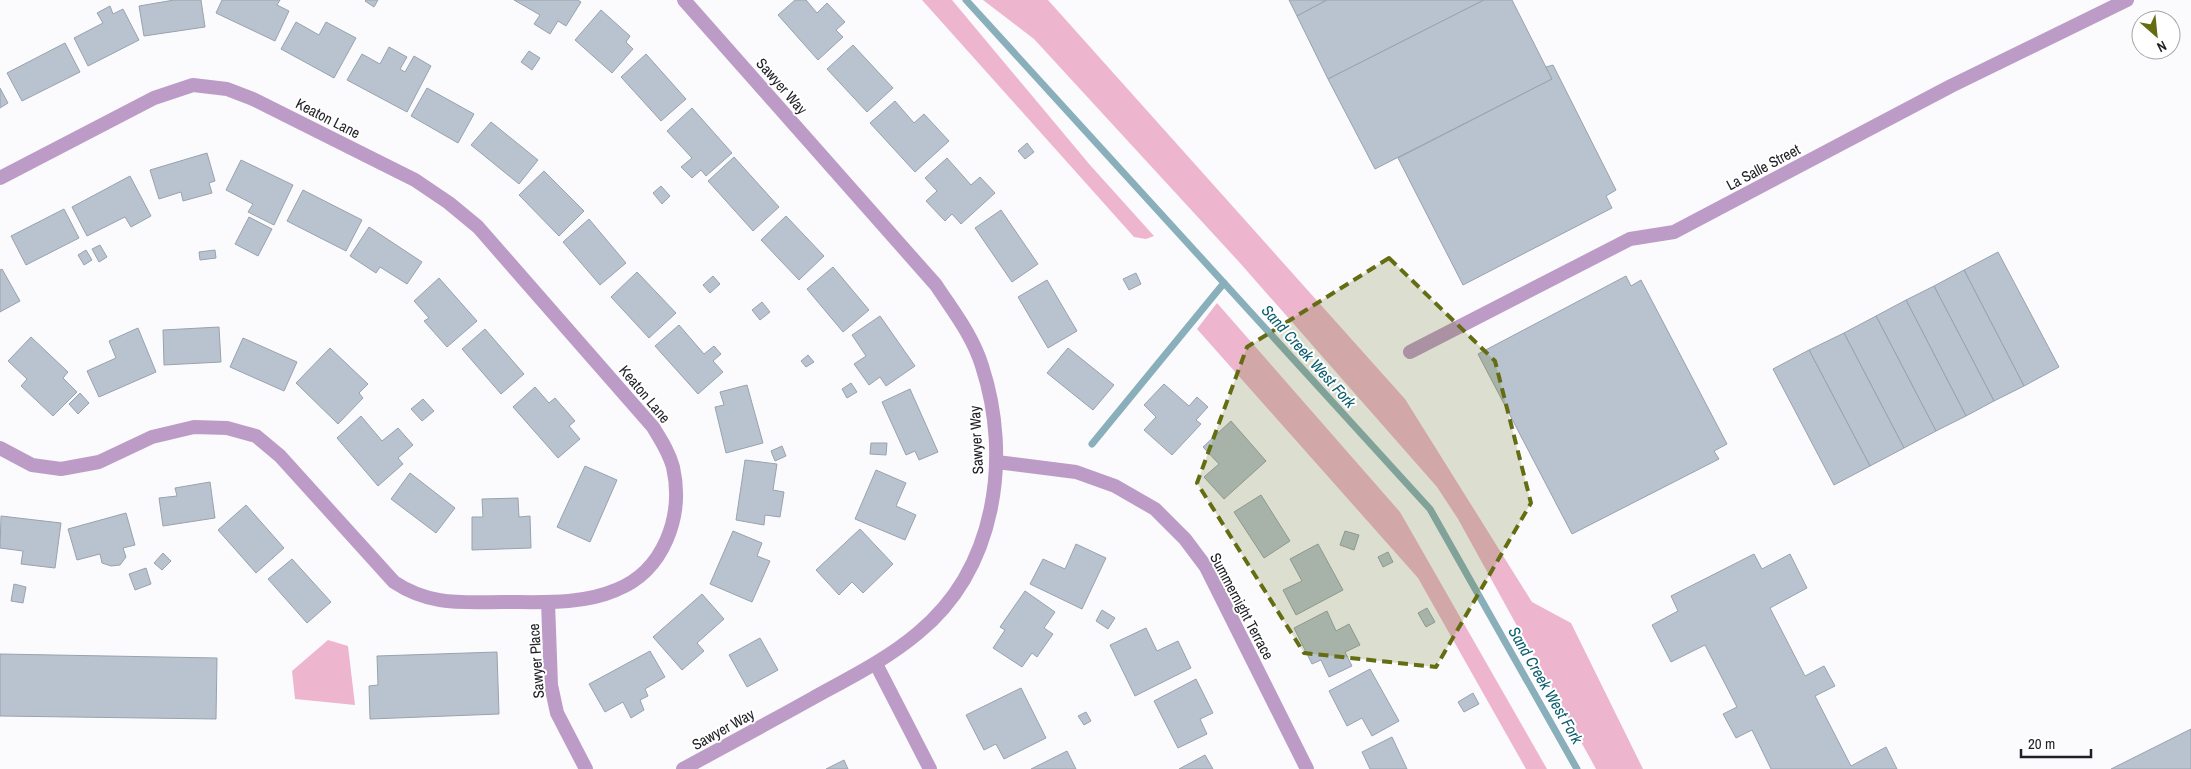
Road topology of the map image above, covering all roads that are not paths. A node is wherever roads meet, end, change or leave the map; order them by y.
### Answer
1 (684, 0) edge
2 (2127, 0) edge
3 (0, 178) edge
4 (1410, 352) dead end
5 (0, 448) edge
6 (997, 462) junction
7 (548, 602) junction
8 (876, 664) junction
9 (586, 769) edge
10 (683, 769) edge
11 (930, 769) edge
12 (1307, 769) edge

1 - 6 street, Sawyer Way
2 - 4 street, La Salle Street
3 - 7 street, Keaton Lane
5 - 7 street, Keaton Lane
6 - 8 street, Sawyer Way
6 - 12 street, Summernight Terrace
7 - 9 street, Sawyer Place
8 - 10 street, Sawyer Way
8 - 11 street

